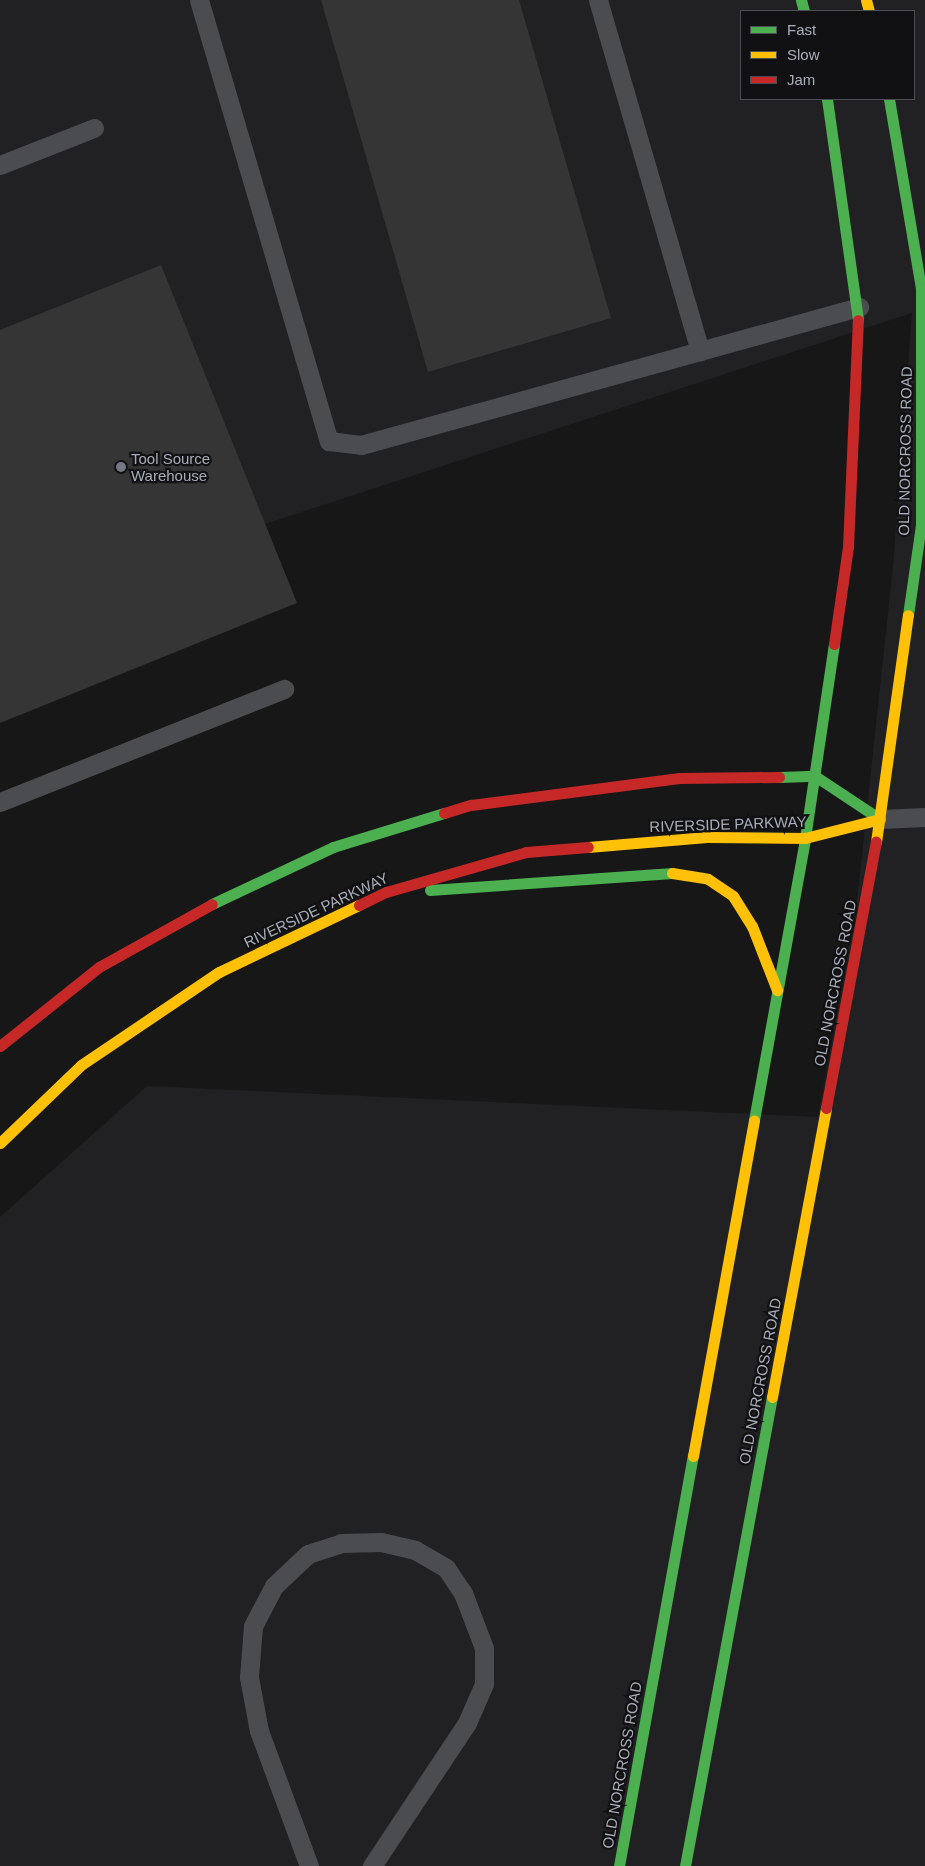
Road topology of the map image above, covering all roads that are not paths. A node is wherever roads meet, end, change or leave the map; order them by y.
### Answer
1 (198, 0) edge
2 (598, 0) edge
3 (827, 100) edge
4 (889, 100) edge
5 (94, 128) dead end
6 (0, 165) edge
7 (860, 307) junction
8 (700, 351) junction
9 (284, 689) dead end
10 (815, 776) junction
11 (0, 802) edge
12 (925, 817) edge
13 (880, 819) junction
14 (805, 838) junction
15 (386, 892) junction
16 (778, 990) junction
17 (0, 1046) edge
18 (0, 1143) edge
19 (309, 1866) edge
20 (372, 1866) edge
21 (619, 1866) edge
22 (685, 1866) edge

1 - 8 lane
2 - 8 lane
3 - 7 main road, OLD NORCROSS ROAD
4 - 13 main road, OLD NORCROSS ROAD
5 - 6 lane
7 - 8 lane
7 - 10 main road, OLD NORCROSS ROAD
9 - 11 lane
10 - 13 main road
10 - 14 main road, OLD NORCROSS ROAD
10 - 17 main road
12 - 13 lane
13 - 14 main road, RIVERSIDE PARKWAY
13 - 22 main road, OLD NORCROSS ROAD
14 - 15 main road, RIVERSIDE PARKWAY
14 - 16 main road, OLD NORCROSS ROAD
15 - 16 main road
15 - 18 main road, RIVERSIDE PARKWAY
16 - 21 main road, OLD NORCROSS ROAD
19 - 20 lane

